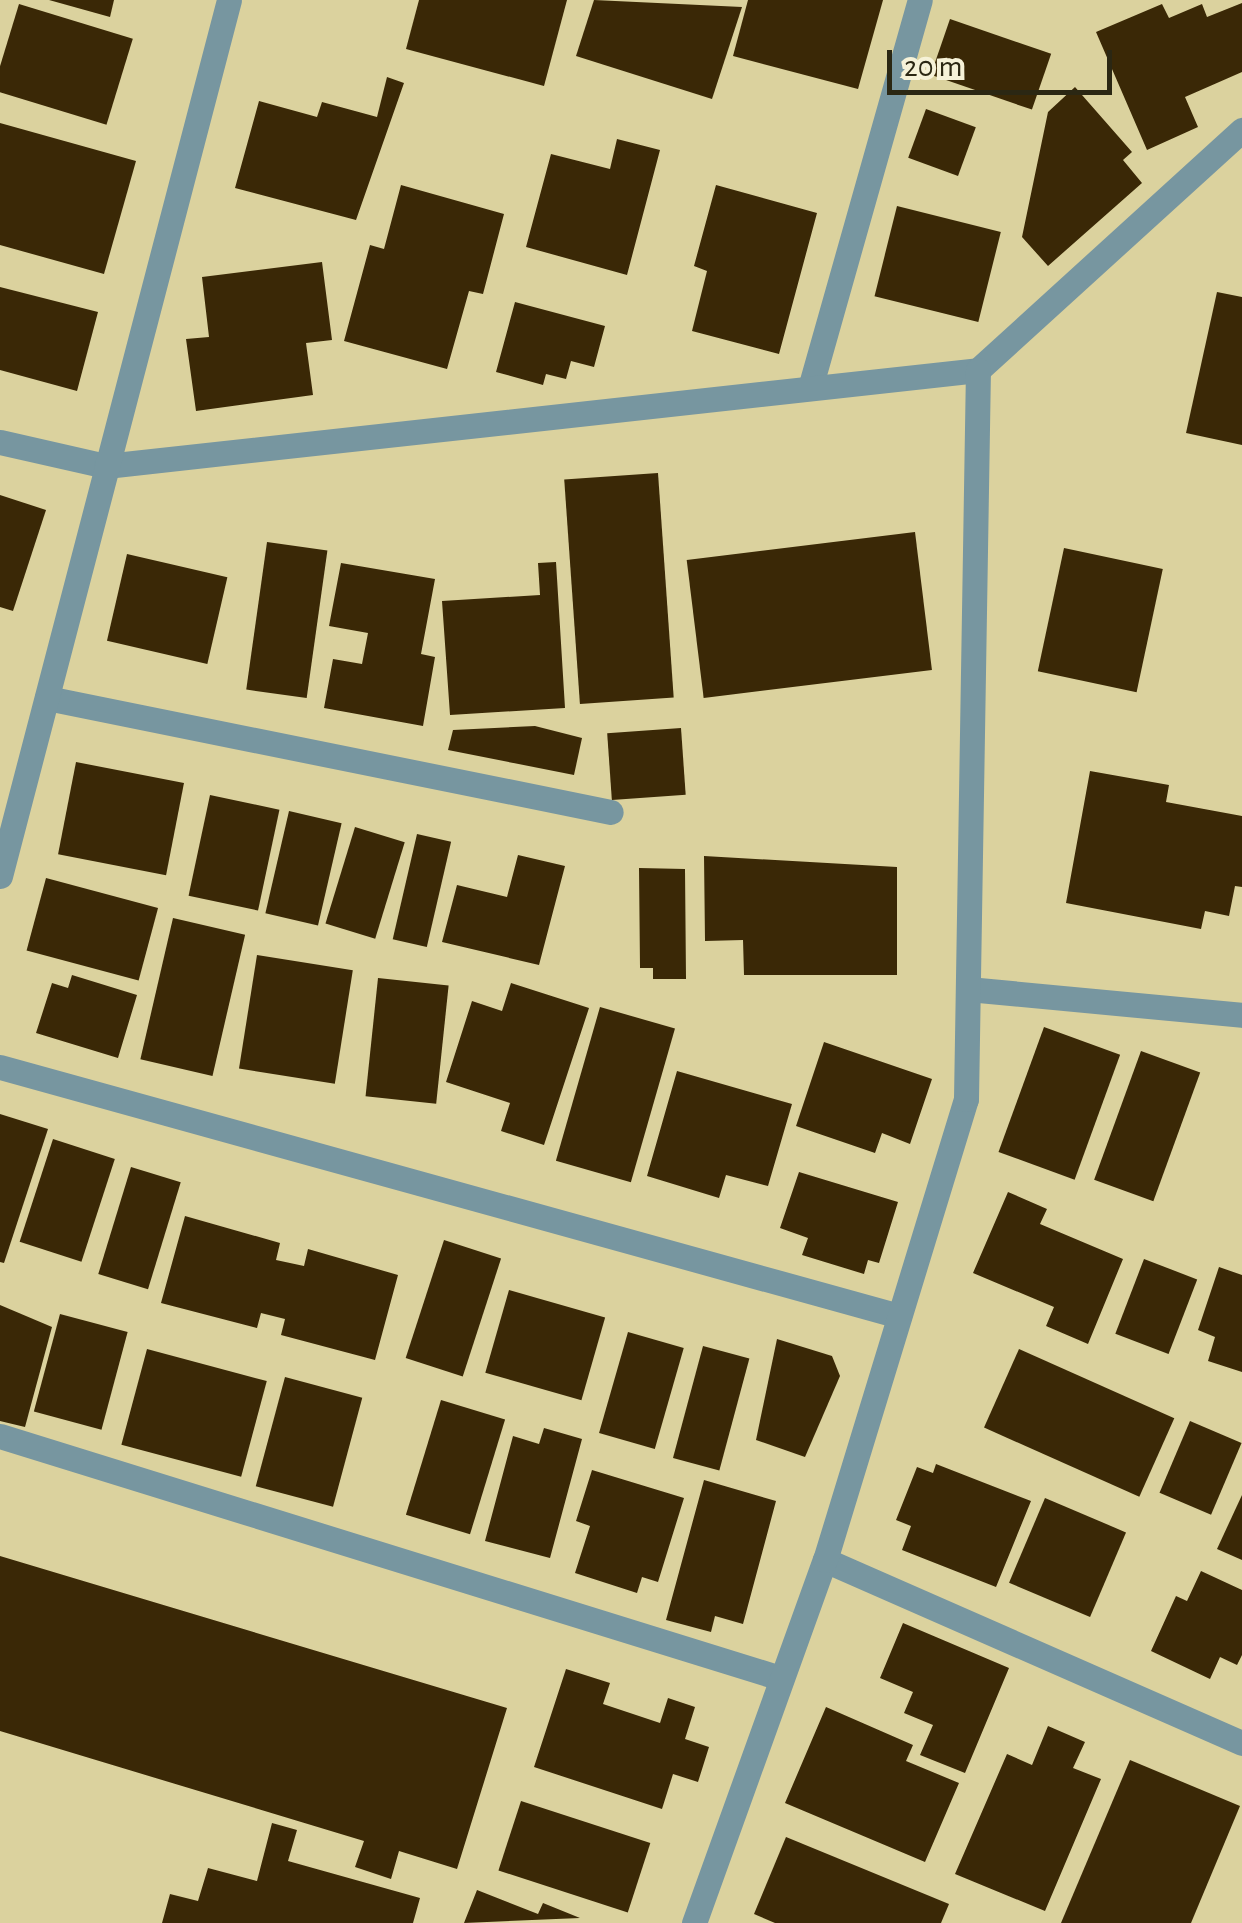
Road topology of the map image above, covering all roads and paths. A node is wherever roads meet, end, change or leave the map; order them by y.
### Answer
1 (228, 0) edge
2 (920, 0) edge
3 (1242, 130) edge
4 (978, 370) junction
5 (810, 388) junction
6 (0, 442) edge
7 (106, 466) junction
8 (47, 698) junction
9 (611, 812) dead end
10 (0, 876) edge
11 (968, 989) junction
12 (1242, 1015) edge
13 (0, 1067) edge
14 (899, 1316) junction
15 (0, 1436) edge
16 (825, 1560) junction
17 (777, 1677) junction
18 (1242, 1743) edge
19 (694, 1923) edge

1 - 7 street
2 - 5 street
3 - 4 street
4 - 5 street
4 - 11 street
5 - 7 street
6 - 7 street
7 - 8 street
8 - 9 street
8 - 10 street
11 - 12 street
11 - 14 street
13 - 14 street
14 - 16 street
15 - 17 street
16 - 17 street
16 - 18 street
17 - 19 street

